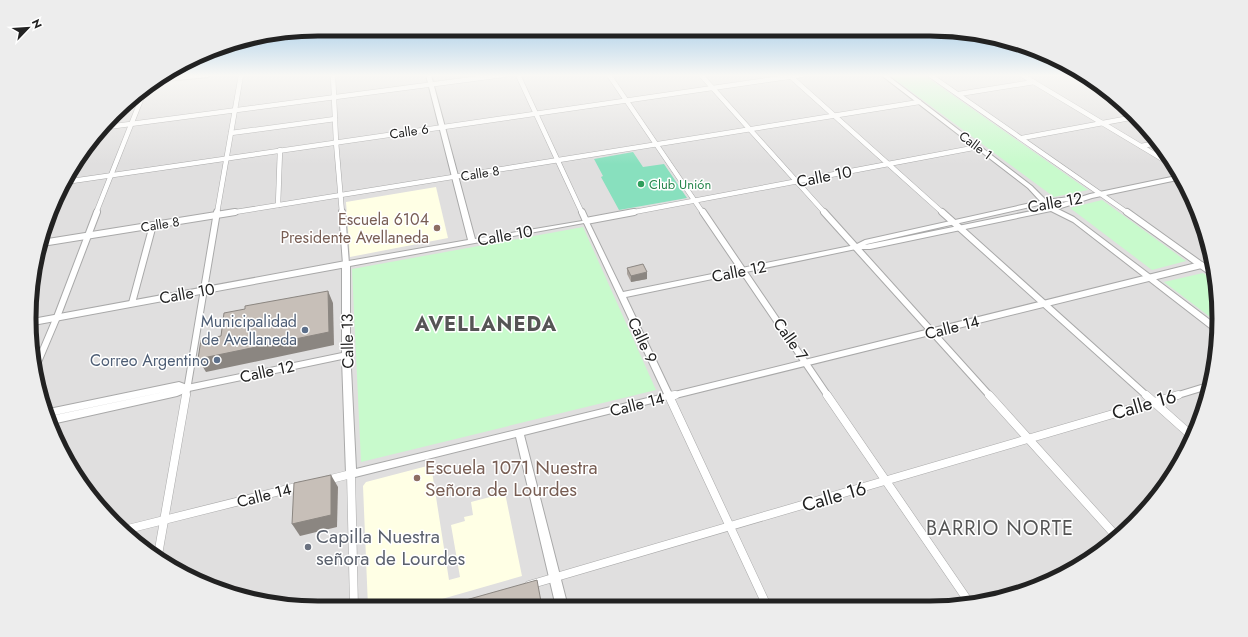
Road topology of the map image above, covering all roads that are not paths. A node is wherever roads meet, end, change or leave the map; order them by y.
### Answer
1 (138, 105) edge
2 (236, 105) edge
3 (275, 105) edge
4 (334, 105) edge
5 (436, 105) edge
6 (532, 105) edge
7 (594, 105) edge
8 (630, 105) edge
9 (729, 105) edge
10 (823, 105) edge
11 (901, 105) edge
12 (923, 105) edge
13 (974, 105) edge
14 (1072, 105) edge
15 (235, 110) junction
16 (536, 113) junction
17 (835, 115) junction
18 (335, 118) junction
19 (1128, 118) edge
20 (1102, 123) junction
21 (131, 124) junction
22 (111, 127) edge
23 (442, 127) junction
24 (751, 129) junction
25 (231, 133) junction
26 (1022, 138) junction
27 (336, 142) junction
28 (658, 144) junction
29 (1152, 144) edge
30 (1141, 146) junction
31 (978, 147) junction
32 (280, 150) junction
33 (227, 158) junction
34 (1162, 159) edge
35 (559, 160) junction
36 (890, 164) junction
37 (111, 175) junction
38 (454, 177) junction
39 (1175, 179) edge
40 (72, 181) edge
41 (798, 181) junction
42 (1030, 187) junction
43 (1102, 194) junction
44 (341, 195) junction
45 (1090, 196) junction
46 (695, 200) junction
47 (1044, 202) junction
48 (278, 205) junction
49 (1051, 205) junction
50 (1059, 206) junction
51 (216, 215) junction
52 (586, 221) junction
53 (1076, 221) junction
54 (153, 225) junction
55 (958, 225) junction
56 (87, 236) junction
57 (47, 242) edge
58 (472, 242) junction
59 (856, 247) junction
60 (346, 264) junction
61 (1201, 265) junction
62 (743, 270) junction
63 (1208, 270) edge
64 (1151, 278) junction
65 (204, 290) junction
66 (621, 295) junction
67 (132, 303) junction
68 (1046, 304) junction
69 (57, 317) junction
70 (36, 321) edge
71 (1212, 325) edge
72 (932, 331) junction
73 (346, 355) junction
74 (39, 359) edge
75 (806, 362) junction
76 (1204, 386) edge
77 (187, 388) junction
78 (669, 396) junction
79 (1154, 401) junction
80 (52, 412) edge
81 (55, 419) edge
82 (519, 432) junction
83 (1188, 432) edge
84 (1029, 438) junction
85 (351, 474) junction
86 (886, 480) junction
87 (164, 520) junction
88 (730, 526) junction
89 (130, 529) edge
90 (1113, 533) edge
91 (159, 551) edge
92 (554, 578) junction
93 (524, 587) edge
94 (967, 599) edge
95 (354, 601) edge
96 (560, 601) edge
97 (766, 601) edge

1 - 21 street
2 - 15 street
3 - 15 street
4 - 18 street, Calle 13
5 - 23 street
6 - 16 street, Calle 9
7 - 16 street, Calle 6
8 - 28 street, Calle 7
9 - 24 street
10 - 17 street
11 - 17 street, Calle 8
12 - 31 street, Calle 1
13 - 26 street
14 - 20 street
15 - 21 street
15 - 25 street
16 - 23 street, Calle 6
16 - 35 street, Calle 9
17 - 24 street, Calle 8
17 - 36 street
18 - 25 street
18 - 27 street, Calle 13
19 - 20 street
20 - 26 street
20 - 30 street
21 - 22 street
21 - 37 street
23 - 27 street, Calle 6
23 - 38 street
24 - 28 street, Calle 8
24 - 41 street
25 - 33 street
26 - 43 street
27 - 32 street, Calle 6
27 - 44 street, Calle 13
28 - 35 street, Calle 8
28 - 46 street, Calle 7
29 - 30 street
30 - 34 street
31 - 36 street, Calle 10
31 - 42 street, Calle 1
32 - 33 street, Calle 6
32 - 48 street
33 - 37 street, Calle 6
33 - 51 street
35 - 38 street, Calle 8
35 - 52 street, Calle 9
36 - 41 street, Calle 10
36 - 55 street
37 - 40 street, Calle 6
37 - 56 street
38 - 44 street, Calle 8
38 - 58 street
39 - 43 street
41 - 46 street, Calle 10
41 - 59 street
42 - 47 street, Calle 1
42 - 49 street, Calle 1
43 - 45 street
43 - 61 street
44 - 48 street, Calle 8
44 - 60 street, Calle 13
45 - 49 street, Calle 12
45 - 50 street, Calle 12
46 - 52 street, Calle 10
46 - 62 street, Calle 7
47 - 49 street, Calle 1
47 - 55 street, Calle 12
48 - 51 street, Calle 8
49 - 50 street, Calle 12
49 - 53 street, Calle 1
49 - 55 street, Calle 12
50 - 53 street, Calle 1
51 - 54 street, Calle 8
51 - 65 street
52 - 58 street, Calle 10
52 - 66 street, Calle 9
53 - 64 street, Calle 1
54 - 56 street, Calle 8
54 - 67 street
55 - 59 street, Calle 12
55 - 68 street
56 - 57 street, Calle 8
56 - 69 street
58 - 60 street, Calle 10
59 - 62 street, Calle 12
59 - 72 street
60 - 65 street, Calle 10
60 - 73 street, Calle 13
61 - 63 street
61 - 64 street, Calle 14
62 - 66 street, Calle 12
62 - 75 street, Calle 7
64 - 68 street, Calle 14
64 - 71 street, Calle 1
65 - 67 street, Calle 10
65 - 77 street
66 - 78 street, Calle 9
67 - 69 street, Calle 10
68 - 72 street, Calle 14
68 - 79 street
69 - 70 street, Calle 10
69 - 74 street
72 - 75 street, Calle 14
72 - 84 street
73 - 77 street, Calle 12
73 - 85 street, Calle 13
75 - 78 street, Calle 14
75 - 86 street, Calle 7
76 - 79 street, Calle 16
77 - 80 street, Calle 12
77 - 81 street, Calle 12
77 - 87 street
78 - 82 street, Calle 14
78 - 88 street, Calle 9
79 - 83 street
79 - 84 street, Calle 16
82 - 85 street, Calle 14
82 - 92 street
84 - 86 street, Calle 16
84 - 90 street
85 - 87 street, Calle 14
85 - 95 street, Calle 13
86 - 88 street, Calle 16
86 - 94 street, Calle 7
87 - 89 street, Calle 14
87 - 91 street
88 - 92 street, Calle 16
88 - 97 street, Calle 9
92 - 93 street, Calle 16
92 - 96 street

